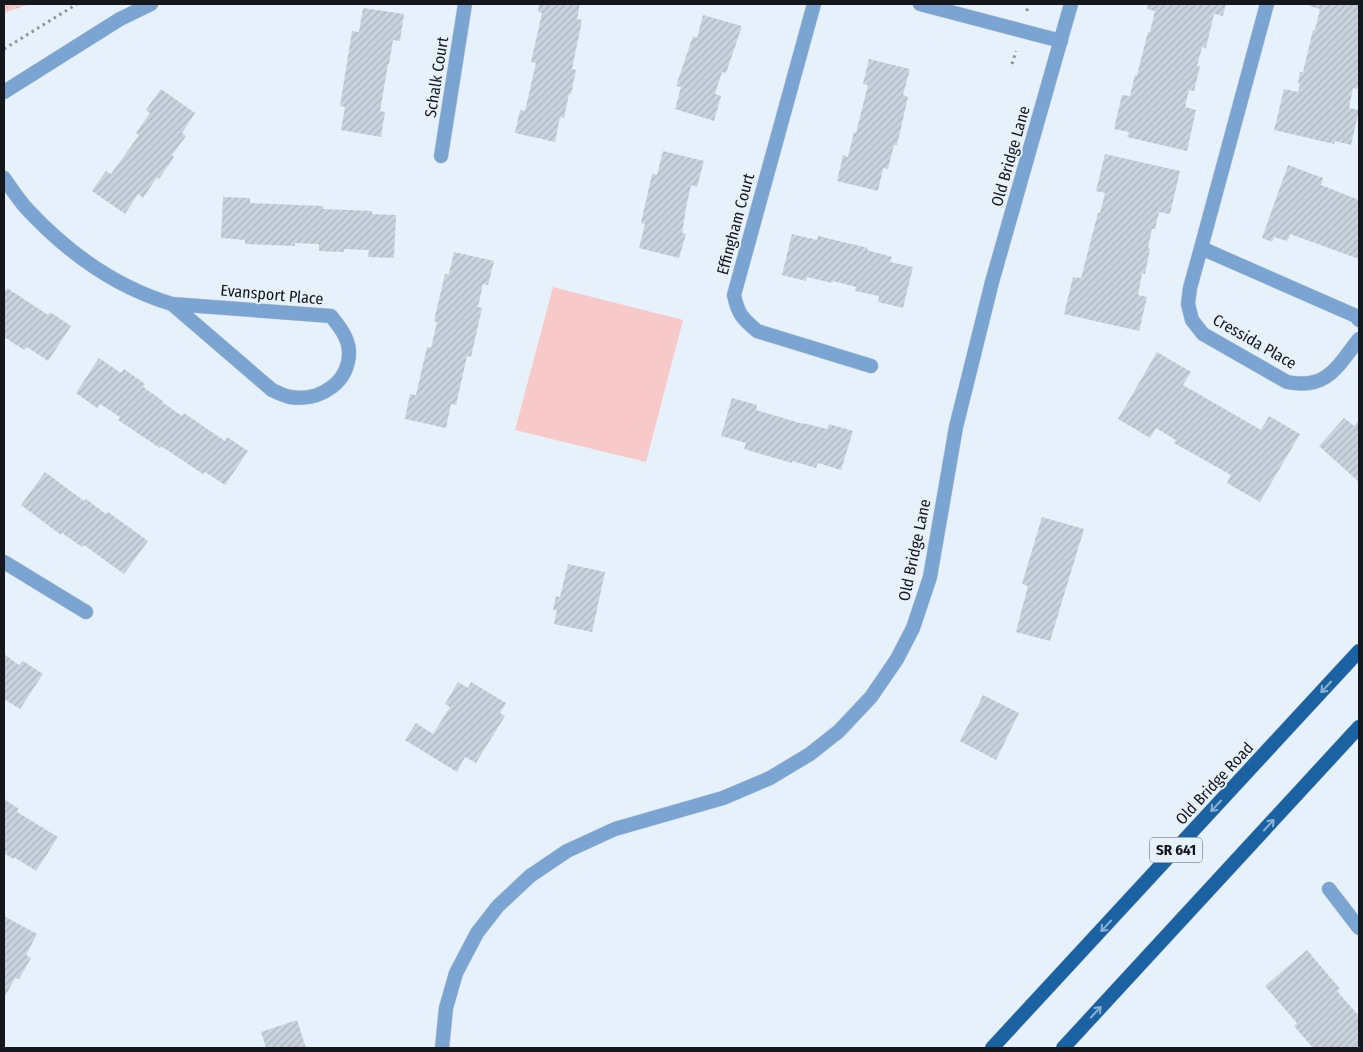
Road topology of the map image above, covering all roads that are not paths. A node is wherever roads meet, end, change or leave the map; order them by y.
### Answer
1 (151, 4) edge
2 (465, 4) edge
3 (814, 4) edge
4 (920, 4) edge
5 (1071, 4) edge
6 (1267, 4) edge
7 (1061, 41) junction
8 (4, 92) edge
9 (441, 156) dead end
10 (4, 178) edge
11 (1201, 248) junction
12 (172, 304) junction
13 (1359, 320) edge
14 (1359, 339) edge
15 (872, 366) dead end
16 (4, 562) edge
17 (86, 612) dead end
18 (1359, 651) edge
19 (1359, 727) edge
20 (1329, 890) dead end
21 (1359, 928) edge
22 (442, 1048) edge
23 (992, 1048) edge
24 (1063, 1048) edge

1 - 8 street
2 - 9 street, Schalk Court
3 - 15 street, Effingham Court
4 - 7 street
5 - 7 street, Old Bridge Lane
6 - 11 street, Cressida Place
7 - 22 street, Old Bridge Lane
10 - 12 street, Evansport Place
11 - 13 street
11 - 14 street, Cressida Place
12 - 12 street, Evansport Place
16 - 17 street
18 -> 23 main road, Old Bridge Road / SR 641
24 -> 19 main road, SR 641
20 - 21 street

